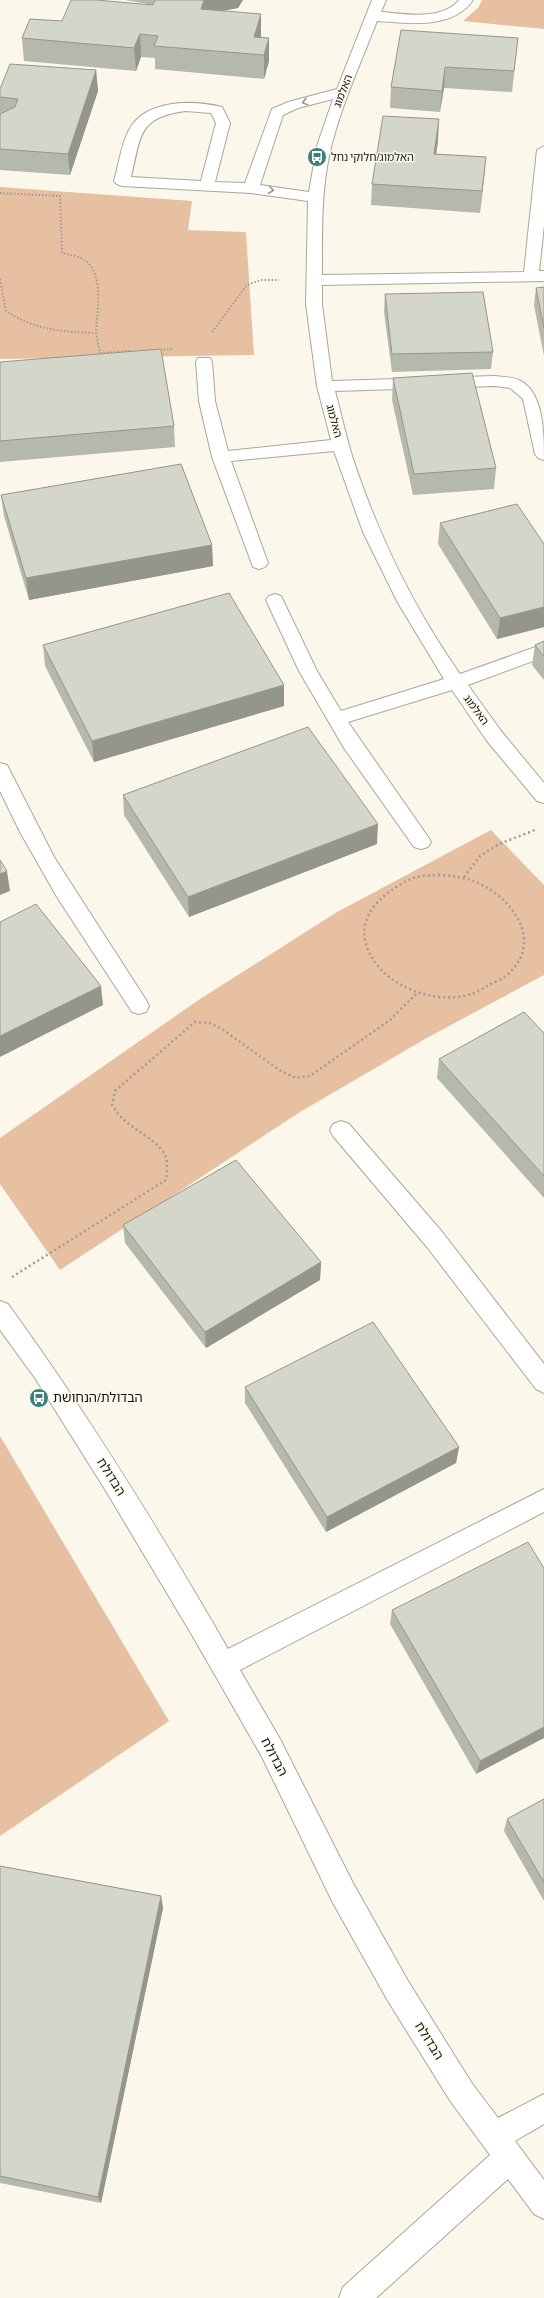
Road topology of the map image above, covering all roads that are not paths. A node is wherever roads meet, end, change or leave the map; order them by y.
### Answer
1 (379, 0) edge
2 (466, 0) edge
3 (372, 16) junction
4 (343, 92) junction
5 (544, 150) edge
6 (207, 185) junction
7 (251, 188) junction
8 (316, 198) junction
9 (538, 276) edge
10 (313, 280) junction
11 (204, 362) dead end
12 (325, 386) junction
13 (340, 445) junction
14 (544, 454) edge
15 (221, 457) junction
16 (259, 563) dead end
17 (275, 600) dead end
18 (544, 650) edge
19 (456, 682) junction
20 (337, 719) junction
21 (2, 780) edge
22 (544, 796) edge
23 (420, 842) dead end
24 (139, 1006) dead end
25 (342, 1130) dead end
26 (0, 1311) edge
27 (544, 1382) edge
28 (544, 1500) edge
29 (223, 1664) junction
30 (544, 2108) edge
31 (502, 2148) junction
32 (544, 2204) edge
33 (354, 2298) edge

1 - 3 street, האלמוג
2 - 3 street
3 - 4 street, האלמוג
4 -> 7 street
4 - 8 street, האלמוג
5 - 9 street
6 - 6 street
6 - 7 street
7 -> 8 street
8 - 10 street, האלמוג
9 - 10 street
10 - 12 street, האלמוג
11 - 15 street
12 - 13 street, האלמוג
12 - 14 street
13 - 15 street
13 - 19 street, האלמוג
15 - 16 street
17 - 20 street
18 - 19 street
19 - 20 street
19 - 22 street, האלמוג
20 - 23 street
21 - 24 street
25 - 27 street
26 - 29 street, הבדולח
28 - 29 street
29 - 31 street, הבדולח
30 - 31 street
31 - 32 street, הבדולח
31 - 33 street

